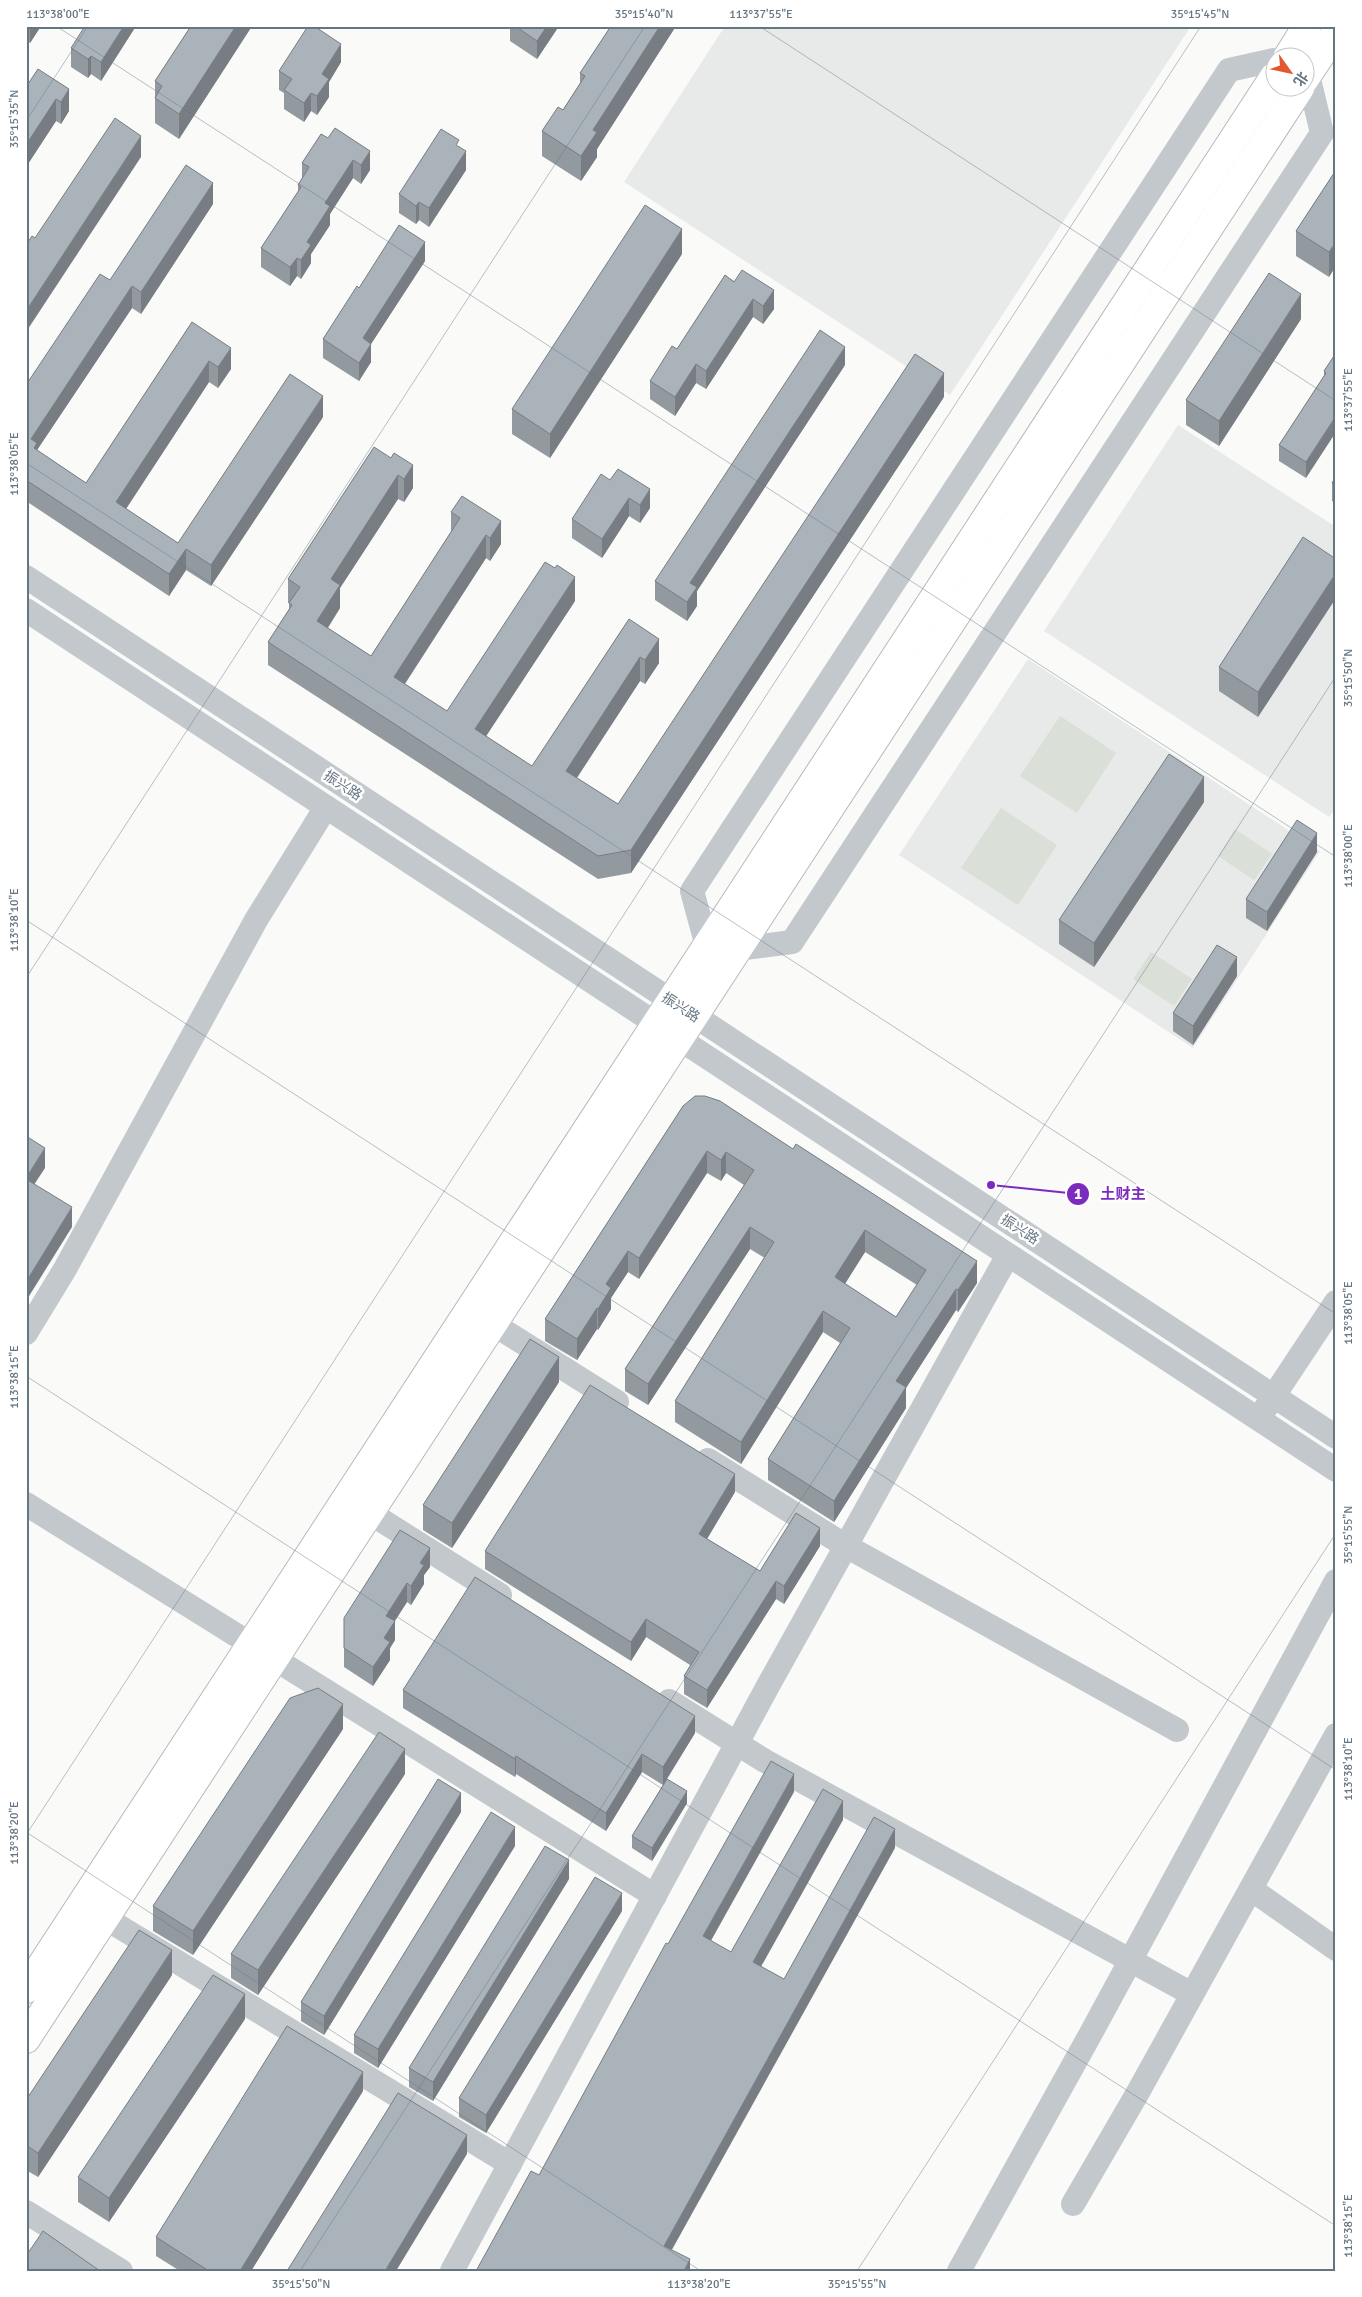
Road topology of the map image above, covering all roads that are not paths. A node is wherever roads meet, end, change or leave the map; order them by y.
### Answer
1 (1307, 26) edge
2 (1330, 34) edge
3 (1293, 48) edge
4 (1264, 62) edge
5 (1314, 63) edge
6 (1264, 92) edge
7 (1293, 98) edge
8 (1310, 98) edge
9 (26, 577) edge
10 (26, 610) edge
11 (326, 807) junction
12 (708, 946) junction
13 (738, 949) junction
14 (671, 1001) junction
15 (694, 1016) junction
16 (656, 1024) junction
17 (679, 1039) junction
18 (1008, 1255) junction
19 (1336, 1302) edge
20 (493, 1324) junction
21 (26, 1333) edge
22 (1273, 1396) junction
23 (636, 1414) edge
24 (1258, 1419) junction
25 (1336, 1437) edge
26 (686, 1446) edge
27 (1336, 1470) edge
28 (26, 1504) edge
29 (370, 1513) junction
30 (846, 1546) junction
31 (1336, 1581) edge
32 (520, 1607) edge
33 (251, 1644) junction
34 (274, 1658) junction
35 (654, 1691) edge
36 (1176, 1730) dead end
37 (1336, 1735) edge
38 (737, 1744) junction
39 (1251, 1888) junction
40 (655, 1896) junction
41 (105, 1918) junction
42 (1336, 1949) edge
43 (1130, 1960) junction
44 (26, 1989) edge
45 (1192, 1994) junction
46 (26, 2039) edge
47 (510, 2164) junction
48 (1074, 2204) dead end
49 (26, 2212) edge
50 (121, 2271) edge
51 (452, 2271) edge
52 (959, 2271) edge

1 - 3 main road
2 - 5 main road
4 - 12 street
6 - 12 main road
7 - 13 main road
8 - 13 street
9 - 14 street, 振兴路
10 - 11 street, 振兴路
11 - 16 street, 振兴路
11 - 21 street
12 - 14 main road
13 - 15 main road
14 - 15 street, 振兴路
14 - 16 main road
15 - 17 main road
15 - 22 street, 振兴路
16 - 17 street, 振兴路
16 - 33 main road
17 - 18 street, 振兴路
17 - 20 main road
18 - 24 street, 振兴路
18 - 30 street
19 - 22 street
20 - 23 street
20 - 29 main road
22 - 24 street
22 - 25 street, 振兴路
24 - 27 street, 振兴路
26 - 30 street
28 - 33 street
29 - 32 street
29 - 34 main road
30 - 36 street
30 - 38 street
31 - 43 street
33 - 34 street
33 - 44 main road
34 - 40 street
34 - 41 main road
35 - 38 street
37 - 39 street
38 - 40 street
38 - 43 street
39 - 42 street
39 - 45 street
40 - 47 street
41 - 46 main road
41 - 47 street
43 - 45 street
43 - 52 street
45 - 48 street
47 - 51 street
49 - 50 street

